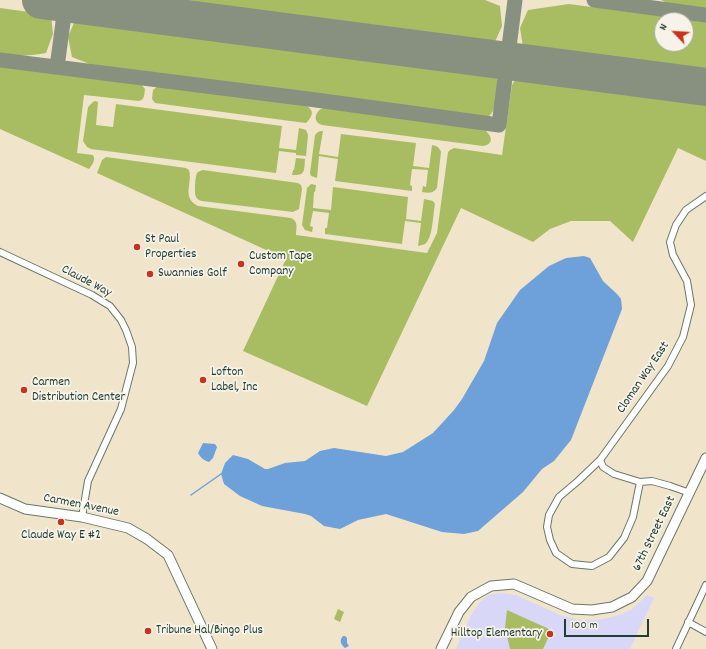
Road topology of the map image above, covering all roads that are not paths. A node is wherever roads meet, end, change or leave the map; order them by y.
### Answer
1 (706, 196) edge
2 (0, 252) edge
3 (706, 458) edge
4 (600, 460) junction
5 (640, 482) junction
6 (690, 493) junction
7 (0, 498) edge
8 (82, 517) junction
9 (706, 585) edge
10 (688, 622) junction
11 (706, 632) edge
12 (212, 649) edge
13 (441, 649) edge
14 (676, 649) edge

1 - 4 street, Cloman Way East
2 - 8 street, Claude Way
3 - 6 street, 67th Street East
4 - 5 street
4 - 5 street, Cloman Way East
5 - 6 street
6 - 13 street, 67th Street East
7 - 8 street, Carmen Avenue
8 - 12 street, Carmen Avenue
9 - 10 street
10 - 11 street
10 - 14 street

